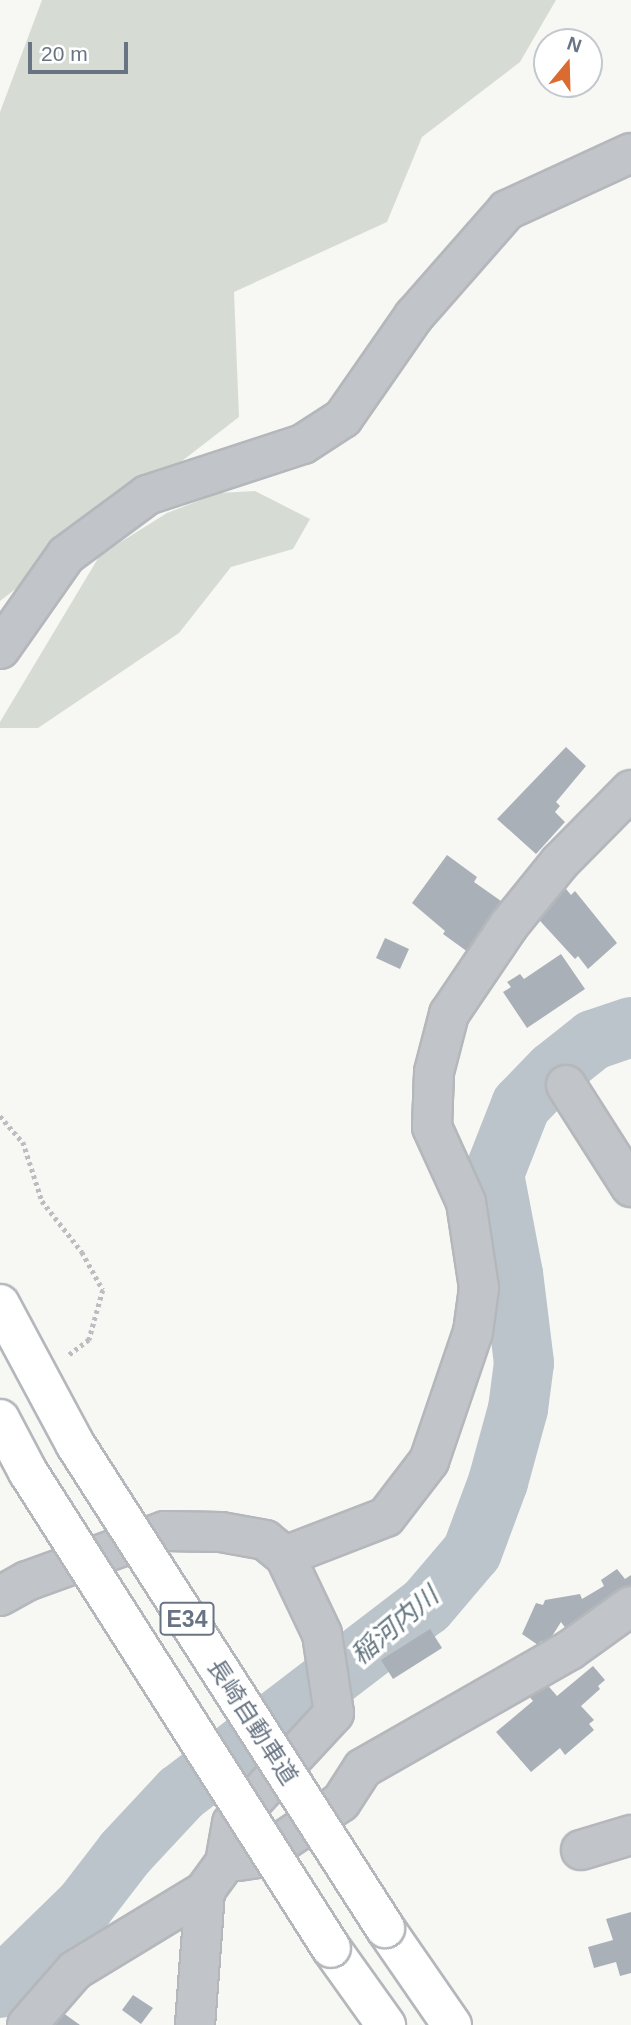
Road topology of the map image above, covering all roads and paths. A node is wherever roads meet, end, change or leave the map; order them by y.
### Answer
1 (631, 153) edge
2 (0, 649) edge
3 (631, 790) edge
4 (566, 1085) dead end
5 (0, 1116) edge
6 (631, 1187) edge
7 (0, 1304) edge
8 (67, 1357) dead end
9 (0, 1419) edge
10 (285, 1556) junction
11 (0, 1596) edge
12 (631, 1606) edge
13 (631, 1835) edge
14 (581, 1850) dead end
15 (215, 1877) junction
16 (27, 2025) edge
17 (195, 2025) edge
18 (386, 2025) edge
19 (452, 2025) edge

1 - 2 street
3 - 10 street
4 - 6 street
5 - 8 path
7 - 19 highway, 長崎自動車道 / E34, bridge
9 - 18 highway, E34, bridge
10 - 11 street
10 - 15 street
12 - 15 street
13 - 14 street
15 - 16 street
15 - 17 street

